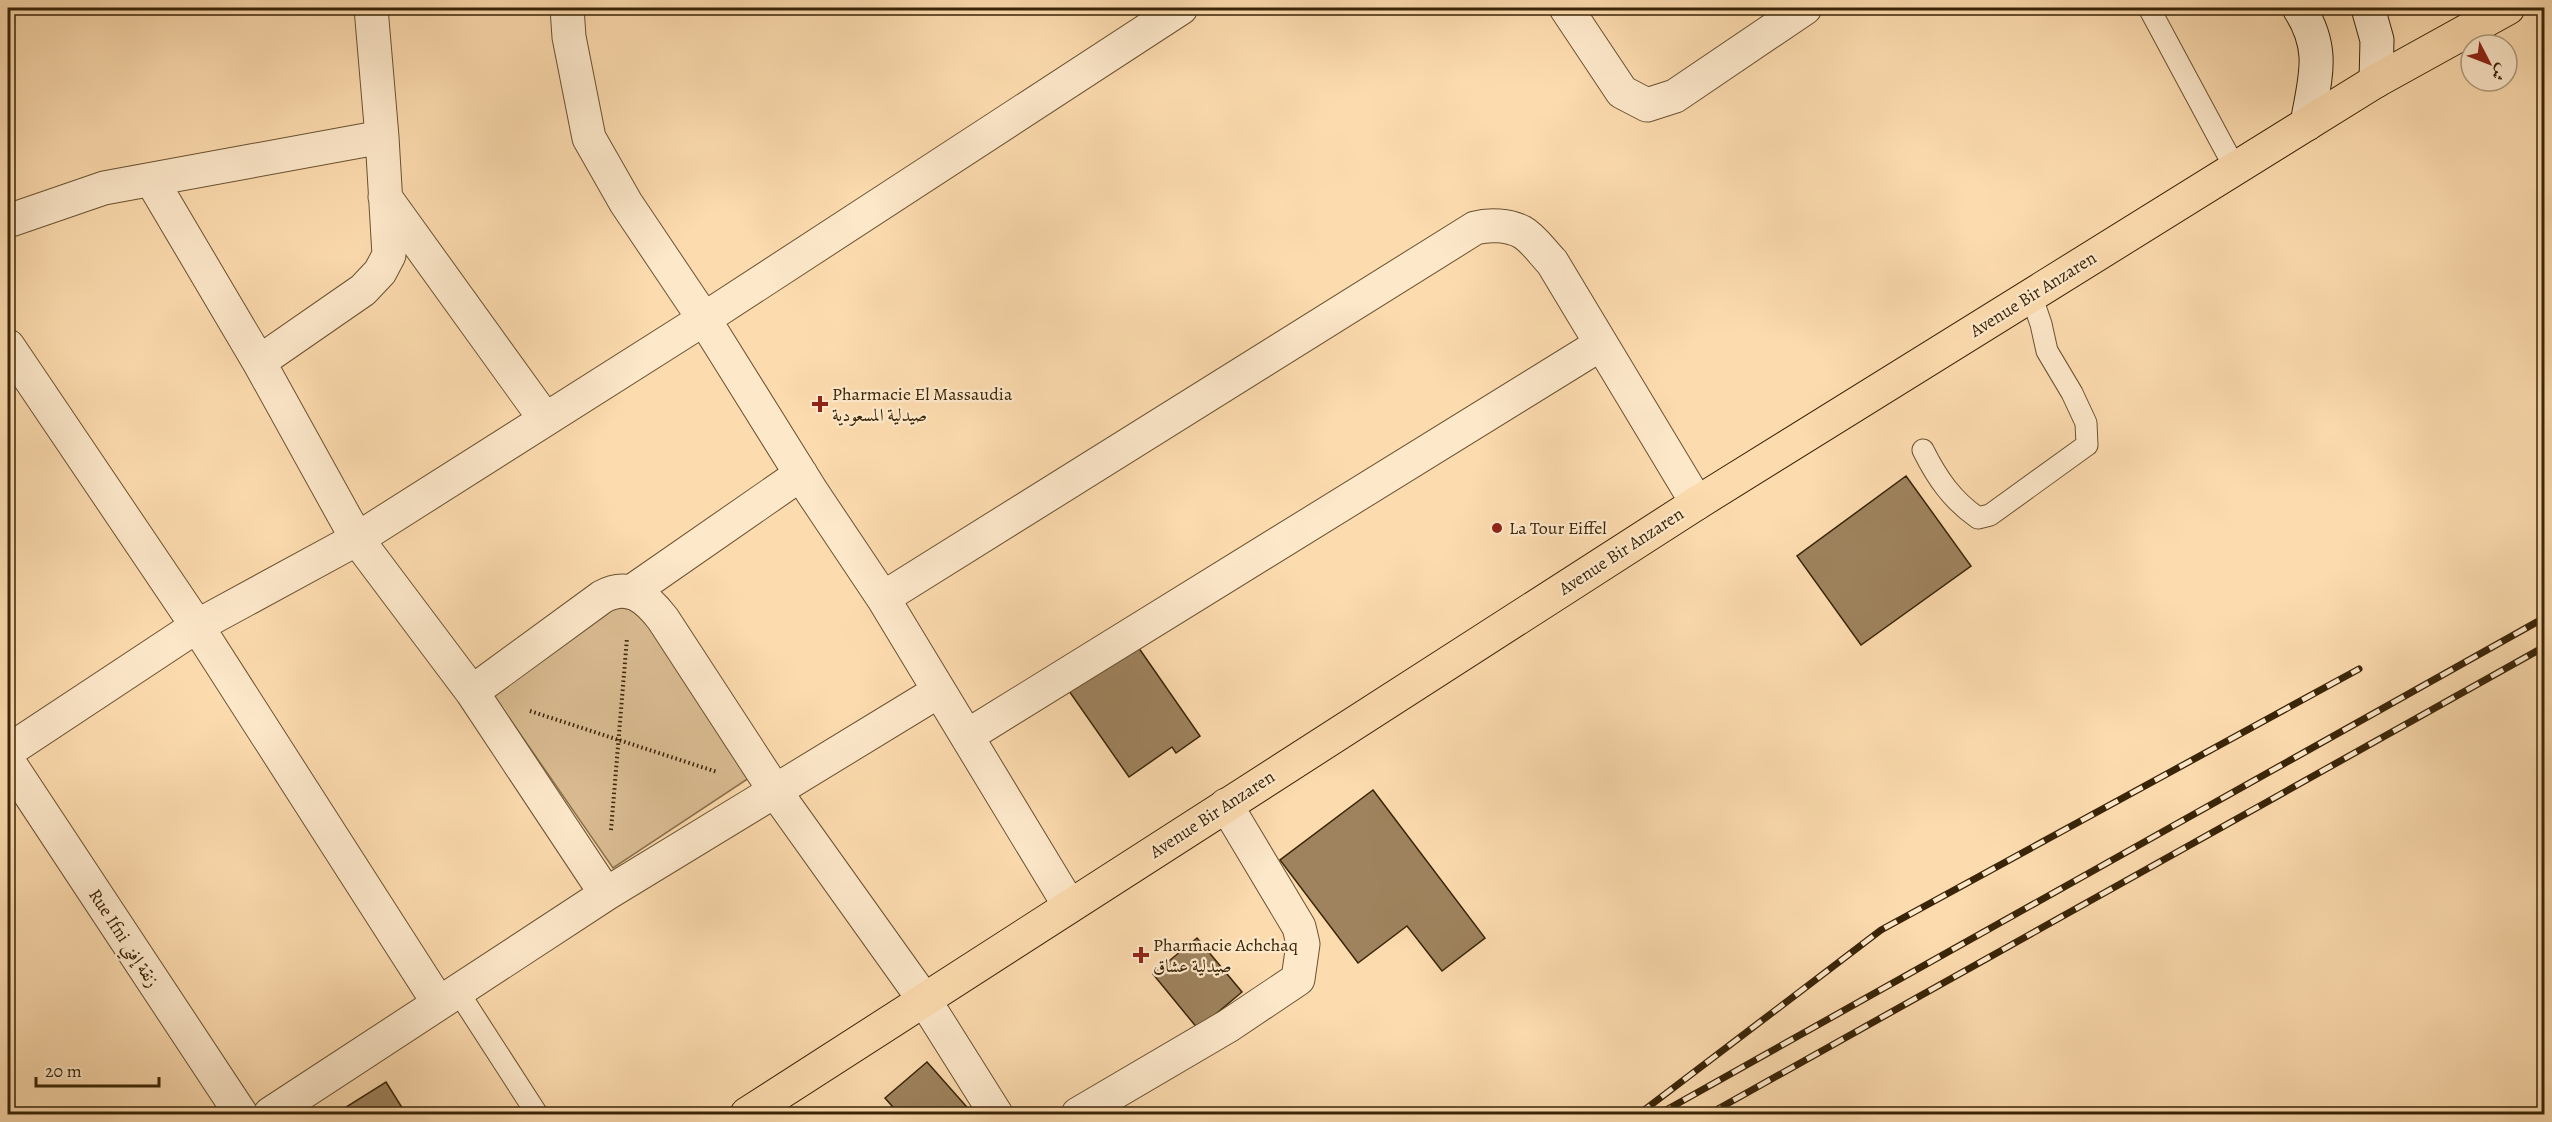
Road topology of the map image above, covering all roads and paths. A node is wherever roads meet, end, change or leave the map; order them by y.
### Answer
1 (371, 8) edge
2 (567, 8) edge
3 (1181, 8) edge
4 (1566, 8) edge
5 (1805, 8) edge
6 (2149, 8) edge
7 (2299, 8) edge
8 (2368, 8) edge
9 (2508, 8) edge
10 (2376, 81) junction
11 (2307, 124) junction
12 (382, 137) junction
13 (2235, 168) junction
14 (152, 181) junction
15 (386, 198) junction
16 (8, 221) edge
17 (2031, 295) junction
18 (704, 319) junction
19 (1601, 344) junction
20 (8, 346) edge
21 (259, 362) junction
22 (545, 419) junction
23 (1923, 450) dead end
24 (801, 474) junction
25 (1696, 503) junction
26 (357, 539) junction
27 (631, 592) junction
28 (883, 598) junction
29 (197, 626) junction
30 (939, 691) junction
31 (472, 692) junction
32 (528, 710) dead end
33 (967, 736) junction
34 (619, 740) junction
35 (8, 751) edge
36 (8, 761) edge
37 (719, 773) dead end
38 (775, 791) junction
39 (1226, 805) junction
40 (611, 835) dead end
41 (606, 894) junction
42 (1069, 905) junction
43 (448, 996) junction
44 (925, 1000) junction
45 (241, 1114) edge
46 (270, 1114) edge
47 (537, 1114) edge
48 (747, 1114) edge
49 (996, 1114) edge
50 (1078, 1114) edge

1 - 12 street
2 - 18 street
3 - 18 street
4 - 5 street
6 - 13 lane
7 - 11 street
8 - 10 street
9 - 10 main road, Avenue Bir Anzaren
10 - 11 main road, Avenue Bir Anzaren
11 - 13 main road, Avenue Bir Anzaren
12 - 14 street
12 - 15 street
13 - 17 main road, Avenue Bir Anzaren
14 - 16 street
14 - 21 street
15 - 21 street
15 - 22 street
17 - 23 lane
17 - 25 main road, Avenue Bir Anzaren
18 - 22 street
18 - 24 street
19 - 25 street
19 - 28 street
19 - 33 street
20 - 29 street
21 - 26 street
22 - 26 street
24 - 27 street
24 - 28 street
25 - 39 main road, Avenue Bir Anzaren
26 - 29 street
26 - 31 street
27 - 31 street
27 - 34 path
27 - 38 street
28 - 30 street
29 - 35 street
29 - 43 street
30 - 33 street
30 - 38 street
31 - 41 street
32 - 34 path
33 - 42 street
34 - 37 path
34 - 40 path
36 - 45 street, Rue Ifni زنقة إفني
38 - 41 street
38 - 44 street
39 - 42 main road, Avenue Bir Anzaren
39 - 50 street
41 - 43 street
42 - 44 main road, Avenue Bir Anzaren
43 - 46 street
43 - 47 lane
44 - 48 main road, Avenue Bir Anzaren
44 - 49 street

